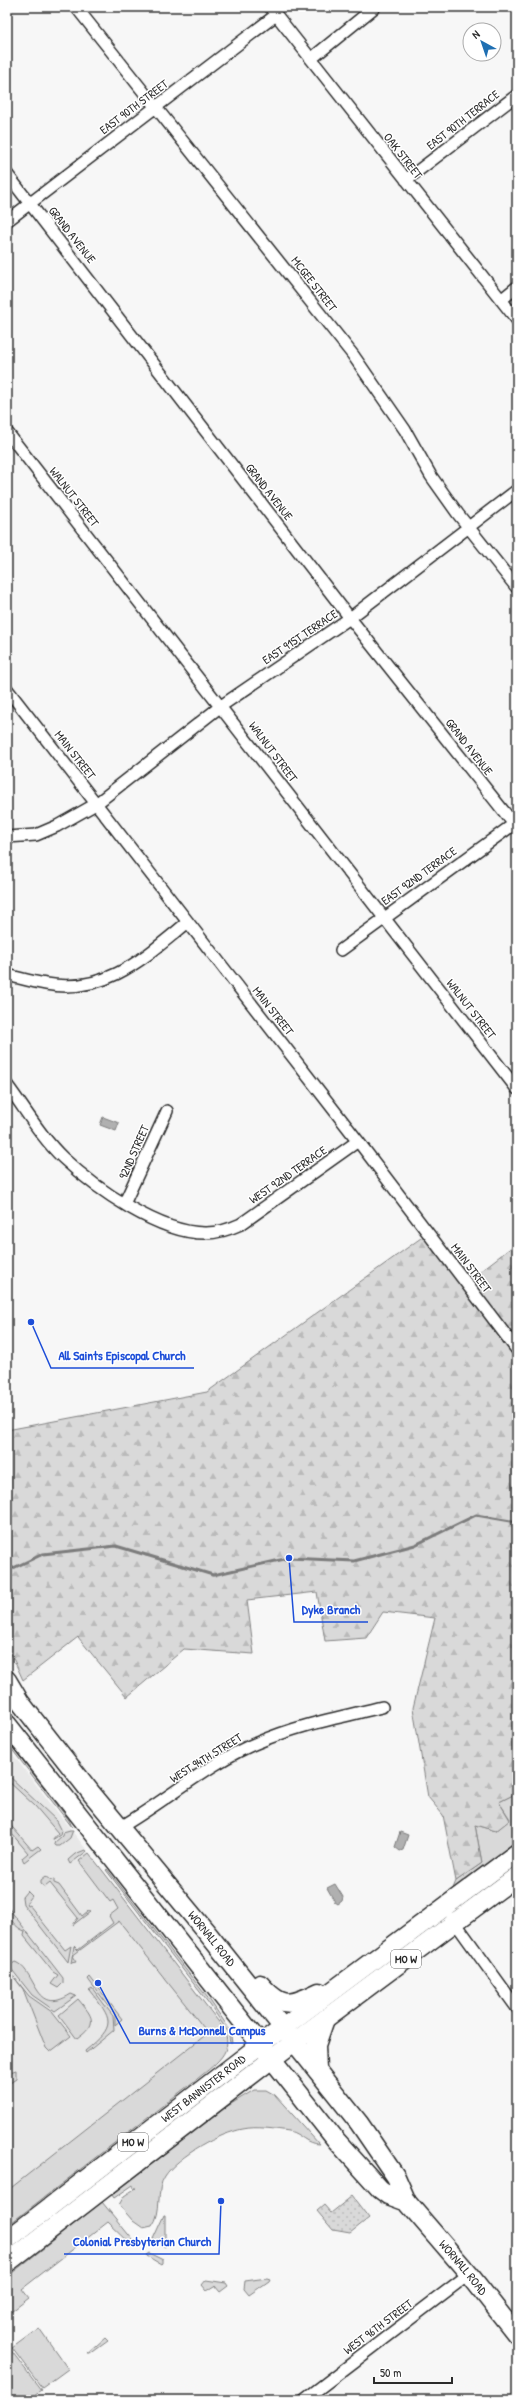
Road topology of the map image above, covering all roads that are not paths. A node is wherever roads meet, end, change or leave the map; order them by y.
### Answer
1 (76, 7) edge
2 (375, 7) edge
3 (273, 11) edge
4 (311, 59) junction
5 (517, 95) edge
6 (156, 106) junction
7 (7, 174) edge
8 (406, 180) junction
9 (30, 203) junction
10 (7, 221) edge
11 (517, 287) edge
12 (501, 300) junction
13 (517, 320) edge
14 (7, 432) edge
15 (517, 490) edge
16 (468, 527) junction
17 (517, 588) edge
18 (350, 618) junction
19 (7, 689) edge
20 (221, 706) junction
21 (96, 804) junction
22 (515, 826) edge
23 (7, 837) edge
24 (383, 918) junction
25 (188, 922) junction
26 (341, 950) dead end
27 (7, 975) edge
28 (7, 1086) edge
29 (517, 1089) edge
30 (167, 1110) dead end
31 (358, 1141) junction
32 (124, 1204) junction
33 (517, 1350) edge
34 (7, 1680) edge
35 (382, 1707) dead end
36 (7, 1724) edge
37 (119, 1828) junction
38 (517, 1853) edge
39 (517, 1876) edge
40 (444, 1908) junction
41 (455, 1922) junction
42 (208, 1934) junction
43 (350, 1977) junction
44 (517, 2008) edge
45 (325, 2019) junction
46 (283, 2028) junction
47 (294, 2042) junction
48 (260, 2045) junction
49 (272, 2060) junction
50 (317, 2070) junction
51 (407, 2202) junction
52 (7, 2240) edge
53 (7, 2263) edge
54 (469, 2274) junction
55 (517, 2335) edge
56 (304, 2400) edge

1 - 6 street, MCGEE STREET
2 - 4 street
3 - 4 street, OAK STREET
3 - 6 street, EAST 90TH STREET
4 - 8 street, OAK STREET
5 - 8 street, EAST 90TH TERRACE
6 - 9 street, EAST 90TH STREET
6 - 16 street, MCGEE STREET
7 - 9 street, GRAND AVENUE
8 - 12 street, OAK STREET
9 - 10 street, EAST 90TH STREET
9 - 18 street, GRAND AVENUE
11 - 12 street
12 - 13 street, OAK STREET
14 - 20 street, WALNUT STREET
15 - 16 street, EAST 91ST TERRACE
16 - 17 street, MCGEE STREET
16 - 18 street, EAST 91ST TERRACE
18 - 20 street, EAST 91ST TERRACE
18 - 22 street, GRAND AVENUE
19 - 21 street, MAIN STREET
20 - 21 street, EAST 91ST TERRACE
20 - 24 street, WALNUT STREET
21 - 23 street, EAST 91ST TERRACE
21 - 25 street, MAIN STREET
22 - 24 street, EAST 92ND TERRACE
24 - 26 street, EAST 92ND TERRACE
24 - 29 street, WALNUT STREET
25 - 27 street
25 - 31 street, MAIN STREET
28 - 32 street
30 - 32 street, 92ND STREET
31 - 32 street, WEST 92ND TERRACE
31 - 33 street, MAIN STREET
34 - 37 main road, WORNALL ROAD
35 - 37 street, WEST 94TH STREET
36 - 48 main road, WORNALL ROAD
37 - 42 main road, WORNALL ROAD
38 - 40 main road, WEST BANNISTER ROAD / MO W
39 - 41 main road, WEST BANNISTER ROAD / MO W
40 - 41 street
40 - 43 main road, WEST BANNISTER ROAD / MO W
41 - 44 street
41 - 45 main road, WEST BANNISTER ROAD / MO W
42 - 43 main road
42 - 46 main road, WORNALL ROAD
43 - 46 main road, WEST BANNISTER ROAD / MO W
45 - 47 main road, WEST BANNISTER ROAD / MO W
45 - 50 main road
46 - 47 main road, WORNALL ROAD
46 - 48 main road, WEST BANNISTER ROAD / MO W
47 - 49 main road, WEST BANNISTER ROAD / MO W
47 - 50 main road, WORNALL ROAD
48 - 49 main road, WORNALL ROAD
48 - 52 main road, WEST BANNISTER ROAD / MO W
49 - 51 main road, WORNALL ROAD
49 - 53 main road, WEST BANNISTER ROAD / MO W
50 - 51 main road, WORNALL ROAD
51 - 54 main road, WORNALL ROAD
54 - 55 main road, WORNALL ROAD
54 - 56 street, WEST 96TH STREET

